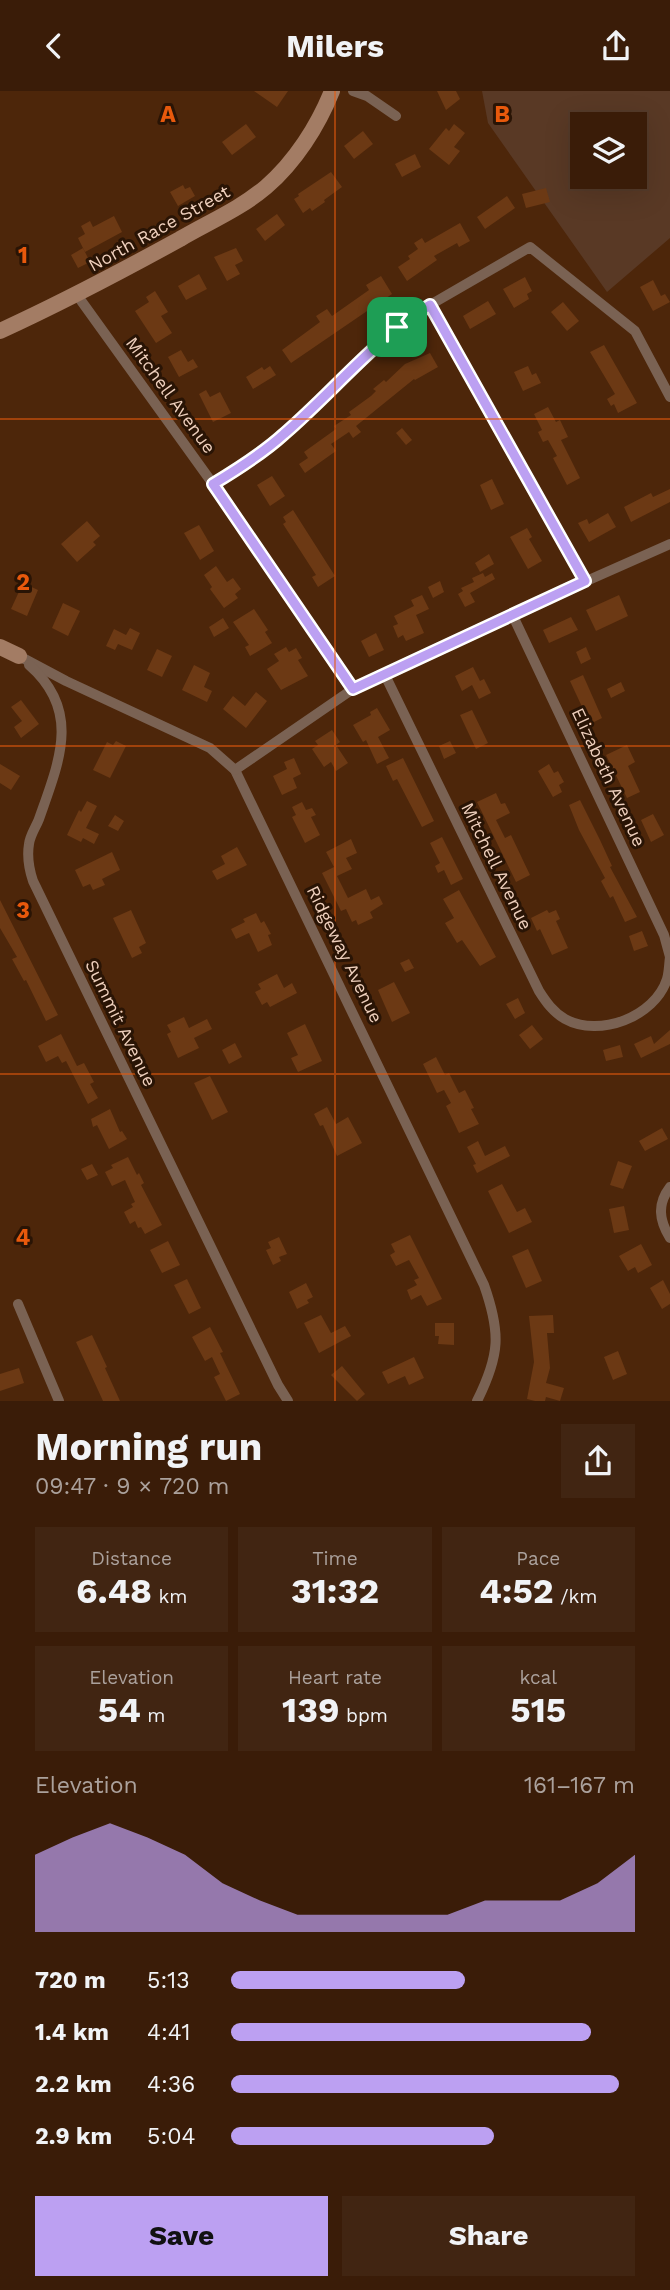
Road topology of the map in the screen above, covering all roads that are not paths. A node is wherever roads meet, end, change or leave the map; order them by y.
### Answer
1 (332, 91) edge
2 (353, 91) edge
3 (396, 115) dead end
4 (77, 295) junction
5 (430, 305) junction
6 (0, 331) edge
7 (670, 397) edge
8 (213, 484) junction
9 (670, 544) edge
10 (585, 581) junction
11 (512, 614) junction
12 (0, 647) edge
13 (19, 656) junction
14 (384, 673) junction
15 (353, 689) junction
16 (234, 770) junction
17 (670, 957) edge
18 (616, 1023) joint
19 (670, 1187) edge
20 (670, 1238) edge
21 (18, 1304) dead end
22 (59, 1401) edge
23 (288, 1401) edge
24 (477, 1401) edge

1 - 4 street, North Race Street
2 - 3 street
4 - 6 street, North Race Street
4 - 8 street, Mitchell Avenue
5 - 7 street
5 - 8 street
5 - 10 street
8 - 15 street, Mitchell Avenue
9 - 10 street
10 - 11 street
11 - 14 street
11 - 17 street, Elizabeth Avenue
12 - 13 street, Ridgeway Avenue
13 - 16 street, Ridgeway Avenue
13 - 23 street, Summit Avenue
14 - 15 street
14 - 18 street, Mitchell Avenue
15 - 16 street
16 - 24 street, Ridgeway Avenue
17 - 18 street, Elizabeth Avenue
19 - 20 street
21 - 22 street

